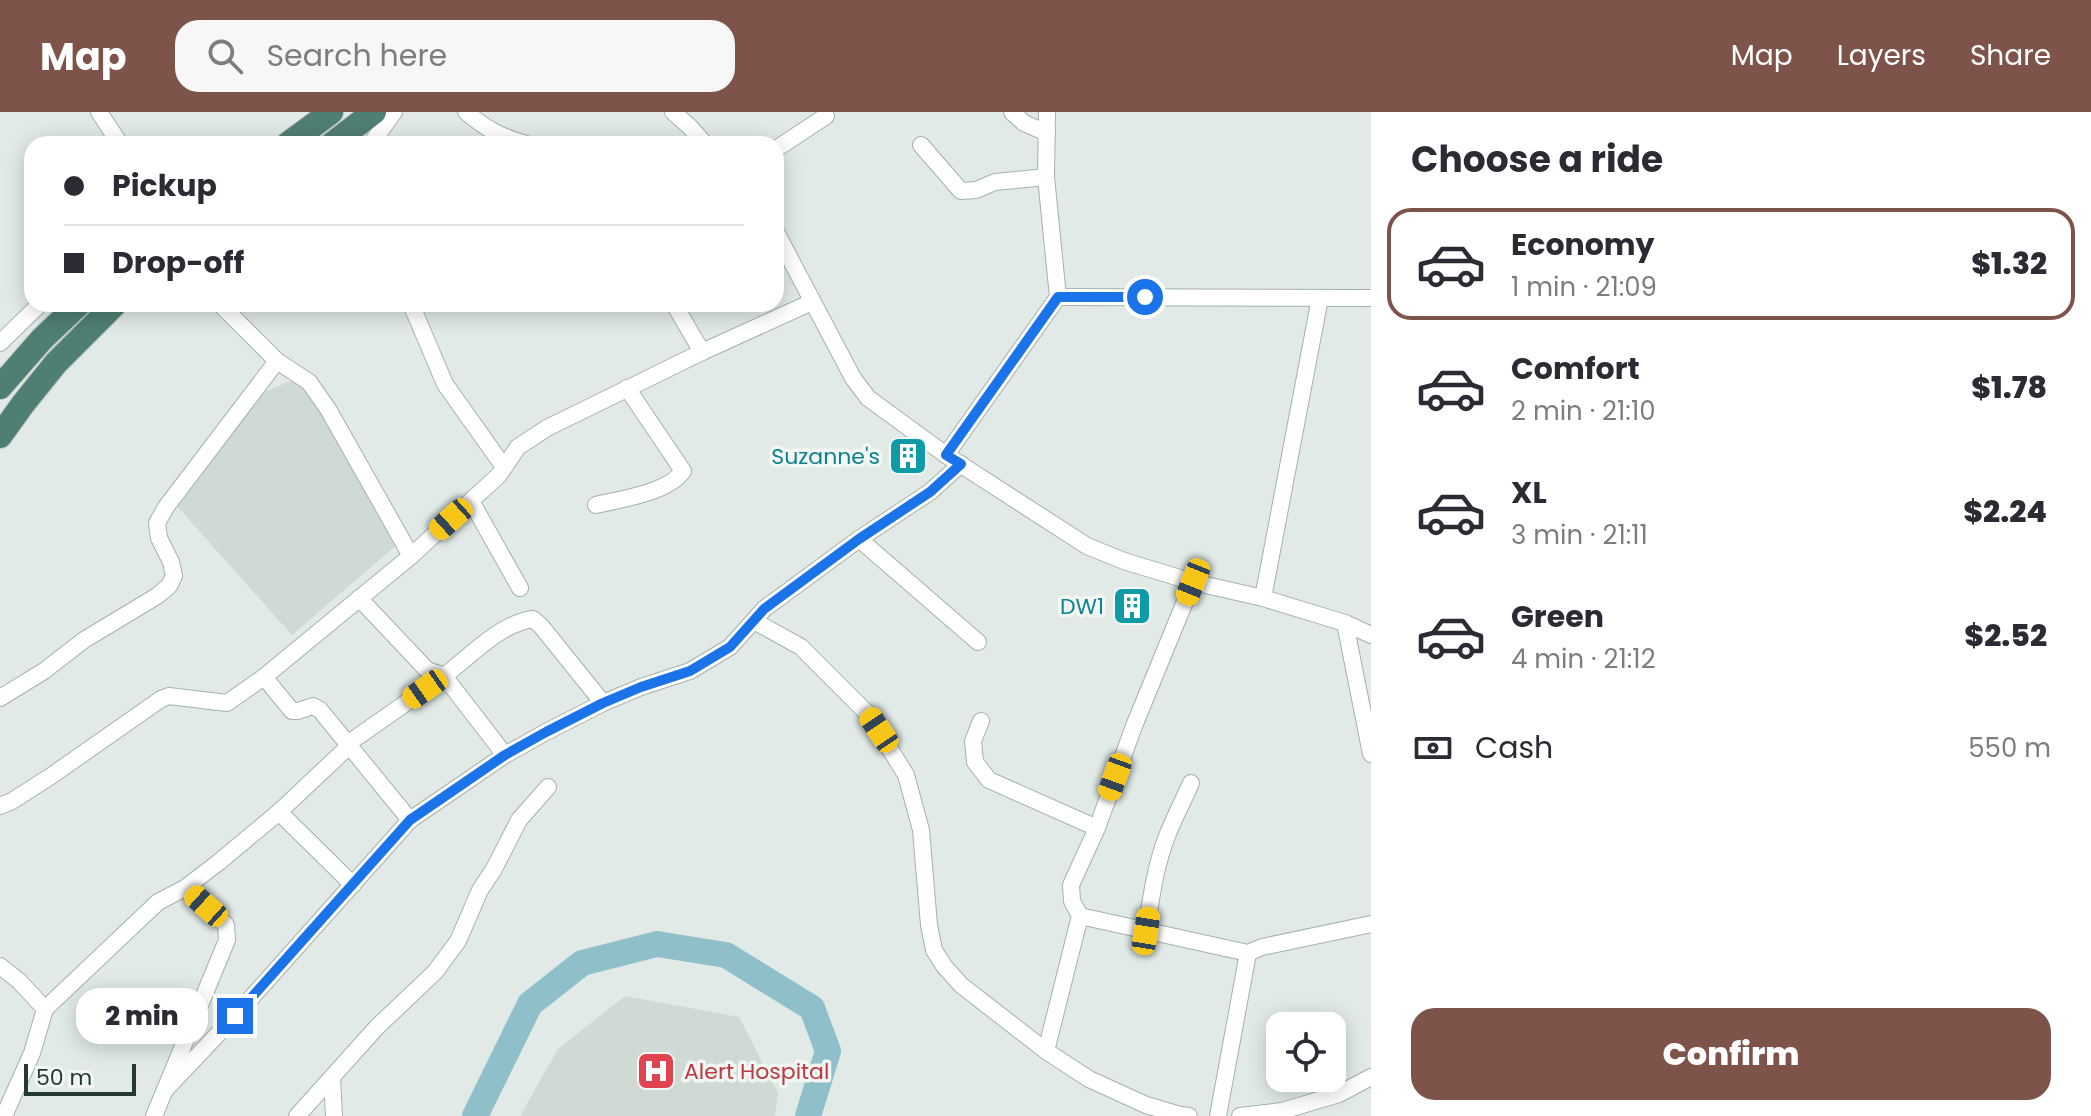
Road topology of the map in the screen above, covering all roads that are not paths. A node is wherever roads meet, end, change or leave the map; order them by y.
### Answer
1 (99, 112) edge
2 (331, 112) edge
3 (374, 112) edge
4 (393, 112) edge
5 (466, 112) edge
6 (673, 112) edge
7 (1012, 112) edge
8 (1047, 112) edge
9 (826, 116) dead end
10 (316, 120) edge
11 (1047, 133) junction
12 (115, 136) edge
13 (297, 136) edge
14 (354, 136) edge
15 (357, 136) edge
16 (499, 136) edge
17 (698, 136) edge
18 (784, 144) edge
19 (921, 145) dead end
20 (1046, 177) junction
21 (784, 248) edge
22 (1058, 297) junction
23 (1320, 298) junction
24 (1371, 298) edge
25 (812, 302) junction
26 (32, 312) edge
27 (71, 312) edge
28 (107, 312) edge
29 (228, 312) edge
30 (414, 312) edge
31 (679, 312) edge
32 (0, 343) edge
33 (702, 352) junction
34 (277, 361) junction
35 (0, 387) edge
36 (627, 388) junction
37 (0, 436) edge
38 (946, 455) junction
39 (961, 464) junction
40 (504, 467) junction
41 (471, 501) junction
42 (596, 505) dead end
43 (859, 539) junction
44 (411, 556) junction
45 (1193, 582) junction
46 (520, 588) dead end
47 (359, 598) junction
48 (1263, 598) junction
49 (754, 621) junction
50 (1345, 623) junction
51 (1371, 635) edge
52 (978, 642) dead end
53 (444, 676) junction
54 (264, 677) junction
55 (0, 698) edge
56 (603, 703) junction
57 (981, 721) dead end
58 (348, 747) junction
59 (1371, 754) edge
60 (505, 755) junction
61 (1191, 783) dead end
62 (548, 787) dead end
63 (0, 806) edge
64 (279, 812) junction
65 (410, 820) junction
66 (1097, 828) junction
67 (353, 885) junction
68 (185, 888) junction
69 (1080, 916) junction
70 (1371, 924) edge
71 (1146, 931) junction
72 (1248, 953) junction
73 (0, 966) edge
74 (45, 1009) junction
75 (1046, 1051) junction
76 (1371, 1077) edge
77 (332, 1078) junction
78 (165, 1090) junction
79 (4, 1116) edge
80 (154, 1116) edge
81 (297, 1116) edge
82 (334, 1116) edge
83 (1189, 1116) edge
84 (1218, 1116) edge
85 (1240, 1116) edge

1 - 12 street
2 - 10 highway
3 - 14 highway
4 - 15 highway
5 - 16 street
6 - 17 street
7 - 11 street
8 - 11 street
9 - 18 street
10 - 13 highway
11 - 20 street
19 - 20 street
20 - 22 street
21 - 25 street
22 - 23 street
22 - 38 street
23 - 24 street
23 - 48 street
25 - 33 street
25 - 38 street
26 - 32 street
27 - 35 highway
28 - 37 highway
29 - 34 street
30 - 40 street
31 - 33 street
33 - 36 street
34 - 44 street
34 - 55 street
36 - 40 street
36 - 42 street
38 - 39 street
39 - 43 street
39 - 45 street
40 - 41 street
41 - 44 street
41 - 46 street
43 - 49 street
43 - 52 street
44 - 47 street
45 - 48 street
45 - 66 street
47 - 53 street
47 - 54 street
48 - 50 street
49 - 56 street
49 - 75 street
50 - 51 street
50 - 59 street
53 - 56 street
53 - 58 street
53 - 60 street
54 - 58 street
54 - 63 street
56 - 60 street
57 - 66 street
58 - 64 street
58 - 65 street
60 - 65 street
61 - 71 street
62 - 77 street
64 - 67 street
64 - 68 street
65 - 67 street
66 - 69 street
67 - 78 street
68 - 74 street
68 - 78 street
69 - 71 street
69 - 75 street
70 - 72 street
71 - 72 street
72 - 84 street
73 - 74 street
74 - 79 street
75 - 83 street
76 - 85 street
77 - 81 street
77 - 82 street
78 - 80 street

